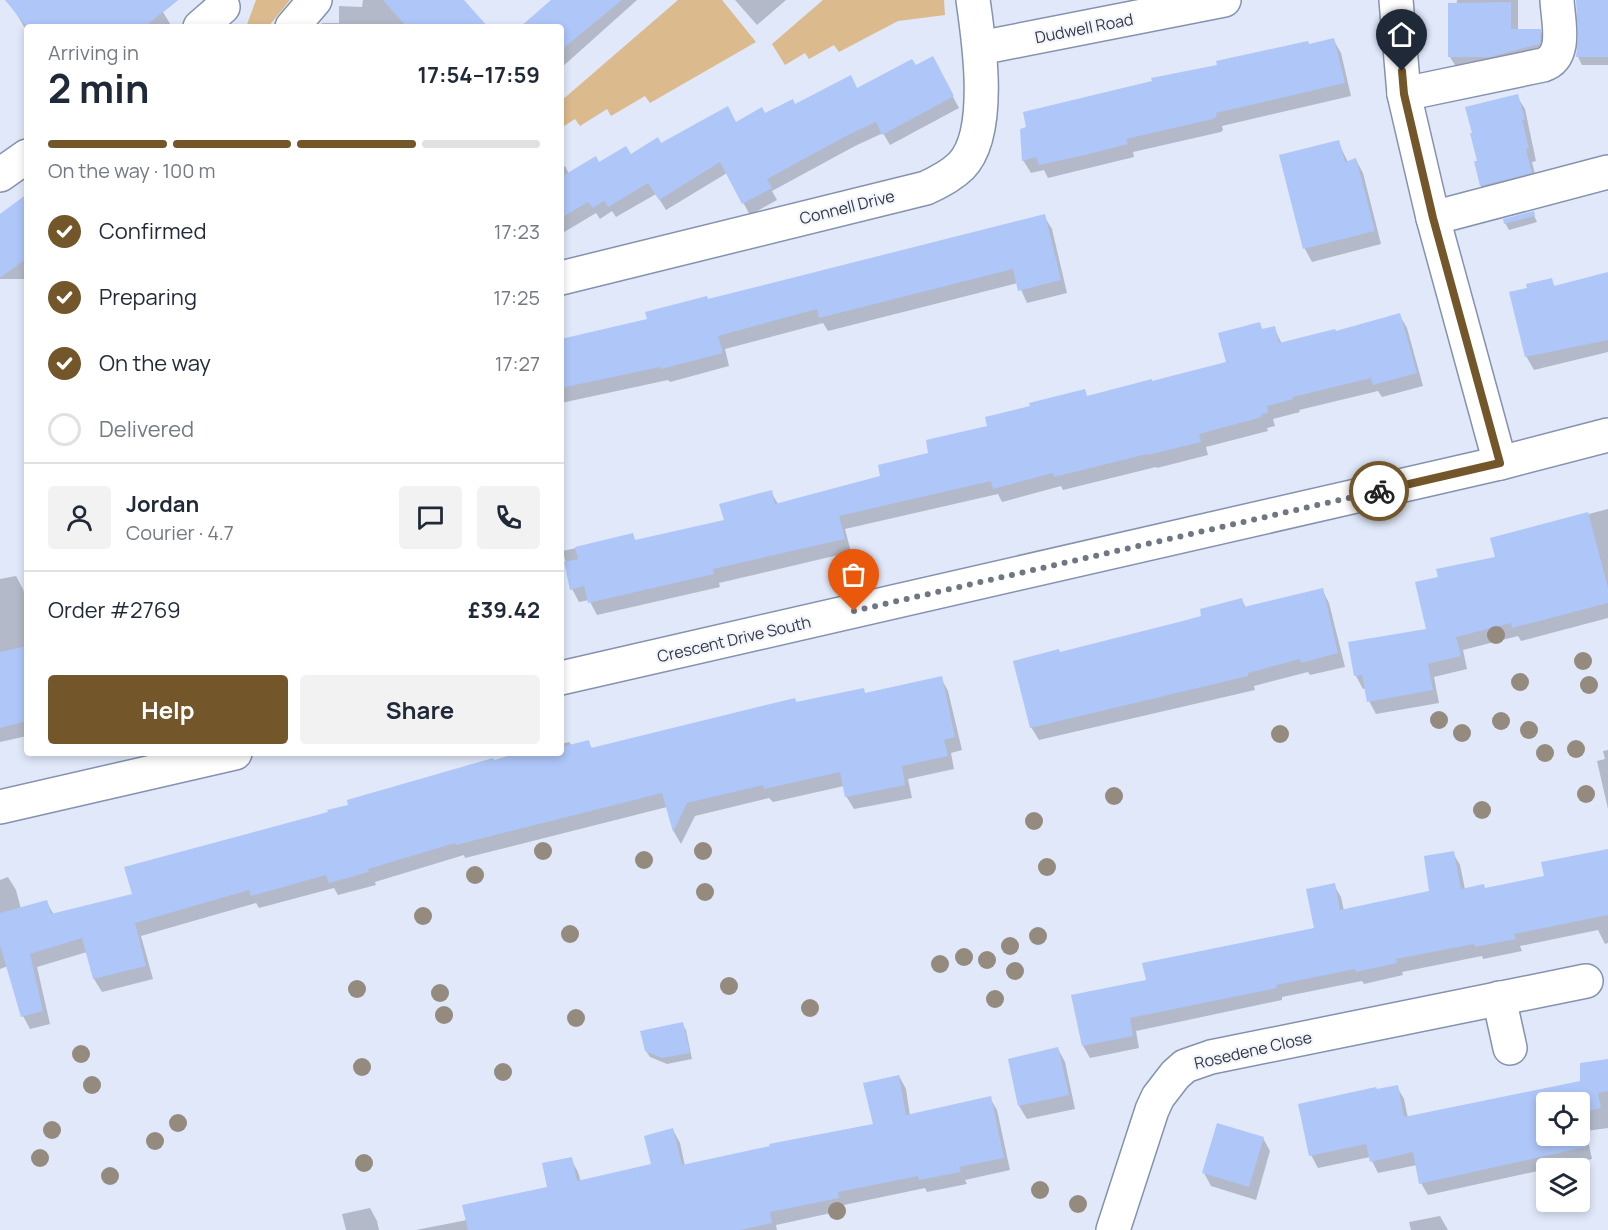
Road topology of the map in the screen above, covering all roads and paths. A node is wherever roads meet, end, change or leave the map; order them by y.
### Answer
1 (315, 0) edge
2 (973, 0) edge
3 (1224, 0) edge
4 (1396, 0) edge
5 (1557, 0) edge
6 (295, 24) edge
7 (980, 48) junction
8 (1404, 94) junction
9 (24, 158) edge
10 (1608, 172) edge
11 (0, 176) edge
12 (1433, 218) junction
13 (564, 277) edge
14 (1608, 435) edge
15 (1500, 463) junction
16 (564, 677) edge
17 (223, 756) edge
18 (0, 807) edge
19 (1586, 981) dead end
20 (1499, 998) junction
21 (1510, 1048) dead end
22 (1113, 1230) edge

1 - 6 street
2 - 7 street, Connell Drive
3 - 7 street, Dudwell Road
4 - 8 street
5 - 8 street
7 - 13 street, Connell Drive
8 - 12 street
9 - 11 street
10 - 12 street
12 - 15 street
14 - 15 street, Crescent Drive South
15 - 16 street, Crescent Drive South
17 - 18 street
19 - 20 street, Rosedene Close
20 - 21 street
20 - 22 street, Rosedene Close

